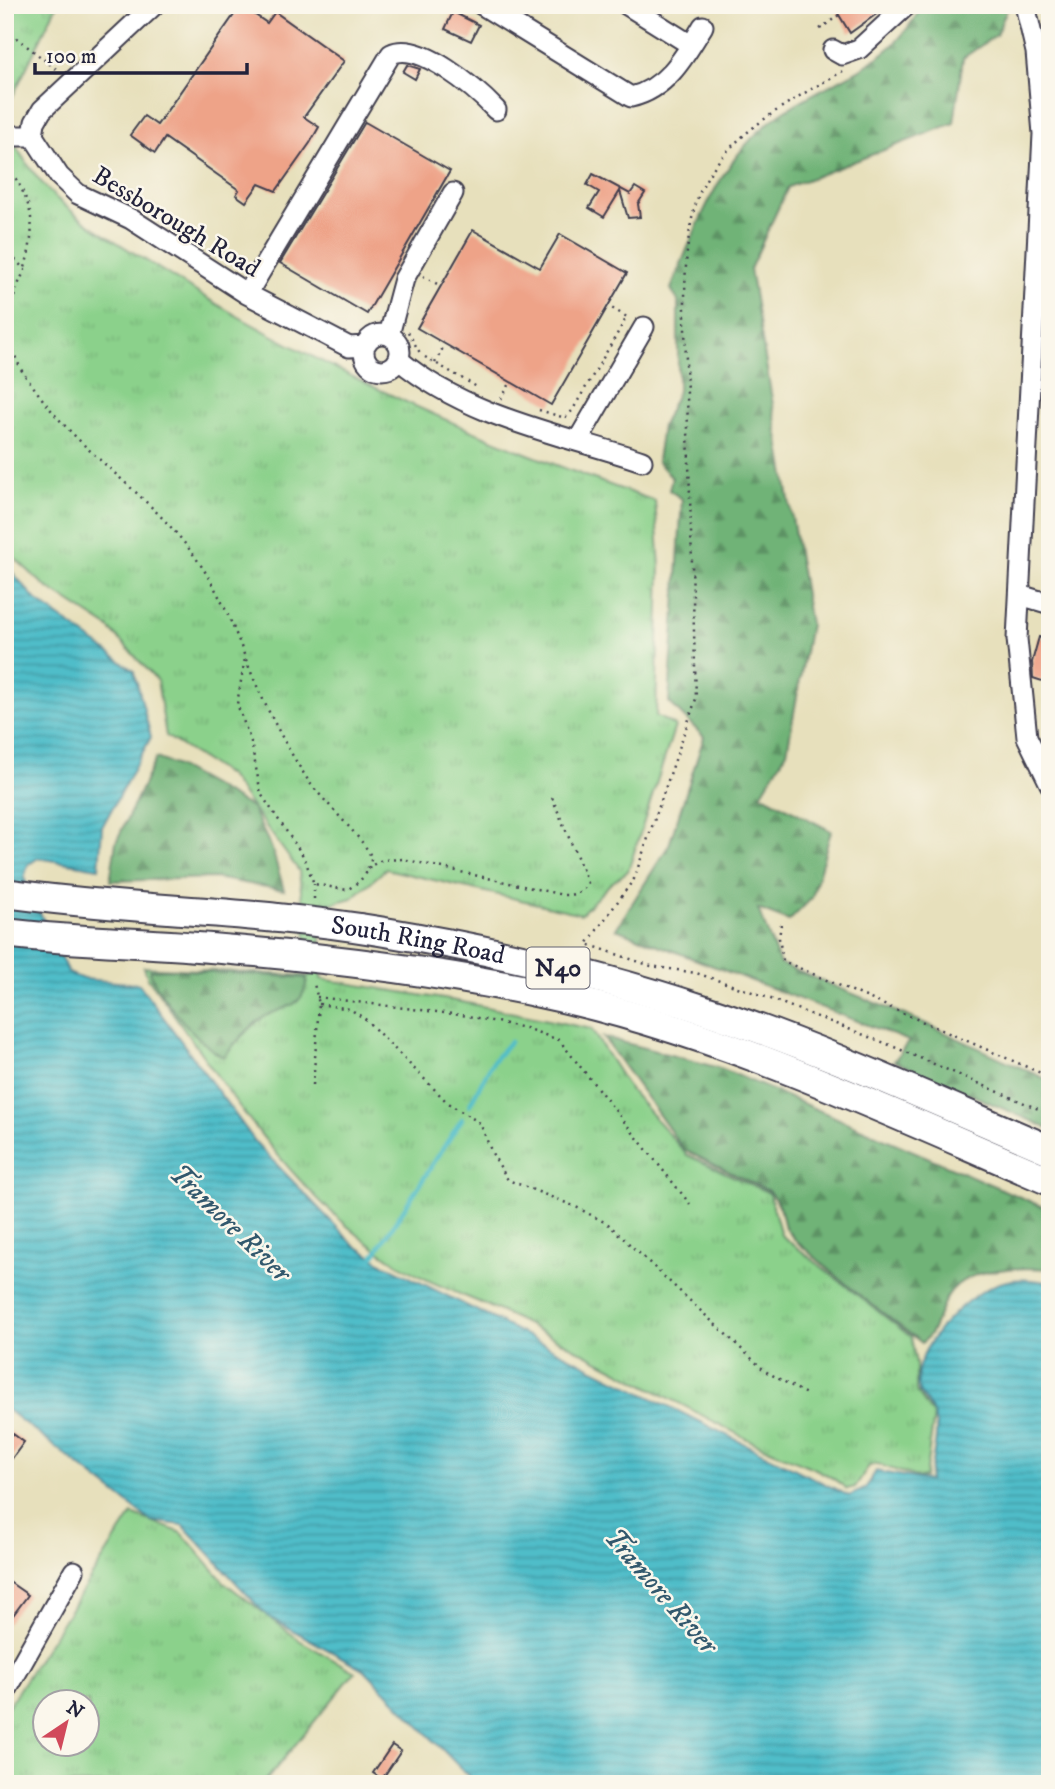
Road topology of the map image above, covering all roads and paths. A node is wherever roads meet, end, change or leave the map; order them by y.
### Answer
1 (153, 5) edge
2 (482, 5) edge
3 (627, 5) edge
4 (907, 5) edge
5 (1025, 5) edge
6 (839, 15) dead end
7 (703, 26) dead end
8 (5, 29) edge
9 (820, 29) dead end
10 (691, 45) junction
11 (833, 50) dead end
12 (847, 69) dead end
13 (71, 81) junction
14 (496, 110) dead end
15 (33, 136) junction
16 (5, 141) edge
17 (5, 160) edge
18 (453, 193) dead end
19 (5, 248) edge
20 (25, 270) junction
21 (418, 273) dead end
22 (439, 285) dead end
23 (247, 294) junction
24 (608, 306) dead end
25 (644, 327) dead end
26 (399, 333) junction
27 (445, 344) dead end
28 (365, 346) junction
29 (399, 360) junction
30 (435, 363) junction
31 (511, 382) dead end
32 (482, 389) dead end
33 (493, 396) dead end
34 (538, 410) dead end
35 (578, 440) junction
36 (642, 461) dead end
37 (1020, 595) junction
38 (1050, 604) edge
39 (245, 658) junction
40 (1050, 784) edge
41 (551, 795) dead end
42 (367, 868) junction
43 (314, 884) junction
44 (5, 893) edge
45 (314, 899) dead end
46 (781, 924) dead end
47 (5, 933) edge
48 (314, 984) dead end
49 (317, 997) junction
50 (319, 1004) junction
51 (1050, 1077) edge
52 (313, 1085) dead end
53 (1050, 1114) edge
54 (1050, 1150) edge
55 (1050, 1181) edge
56 (690, 1204) dead end
57 (806, 1394) dead end
58 (74, 1571) dead end
59 (5, 1693) edge

1 - 13 street
2 - 10 street
3 - 10 street
4 - 11 street
5 - 37 street
6 - 9 path
7 - 10 street
8 - 13 path
12 - 53 path
13 - 15 street
14 - 23 street
15 - 16 street
15 - 23 street, Bessborough Road
17 - 20 path
18 - 26 street
19 - 20 path
20 - 39 path
21 - 22 path
23 - 28 street, Bessborough Road
24 - 34 path
25 - 35 street
26 - 28 street
26 - 29 street
26 - 30 path
27 - 30 path
28 - 29 street
29 - 35 street
30 - 32 path
31 - 33 path
35 - 36 street
37 - 38 street
37 - 40 street
39 - 42 path
39 - 43 path
41 - 42 path
42 - 43 path
43 - 45 path
44 - 54 highway, South Ring Road / N40
46 - 51 path
47 - 55 highway, South Ring Road / N40
48 - 49 path
49 - 50 path
49 - 56 path
50 - 52 path
50 - 57 path
58 - 59 street

